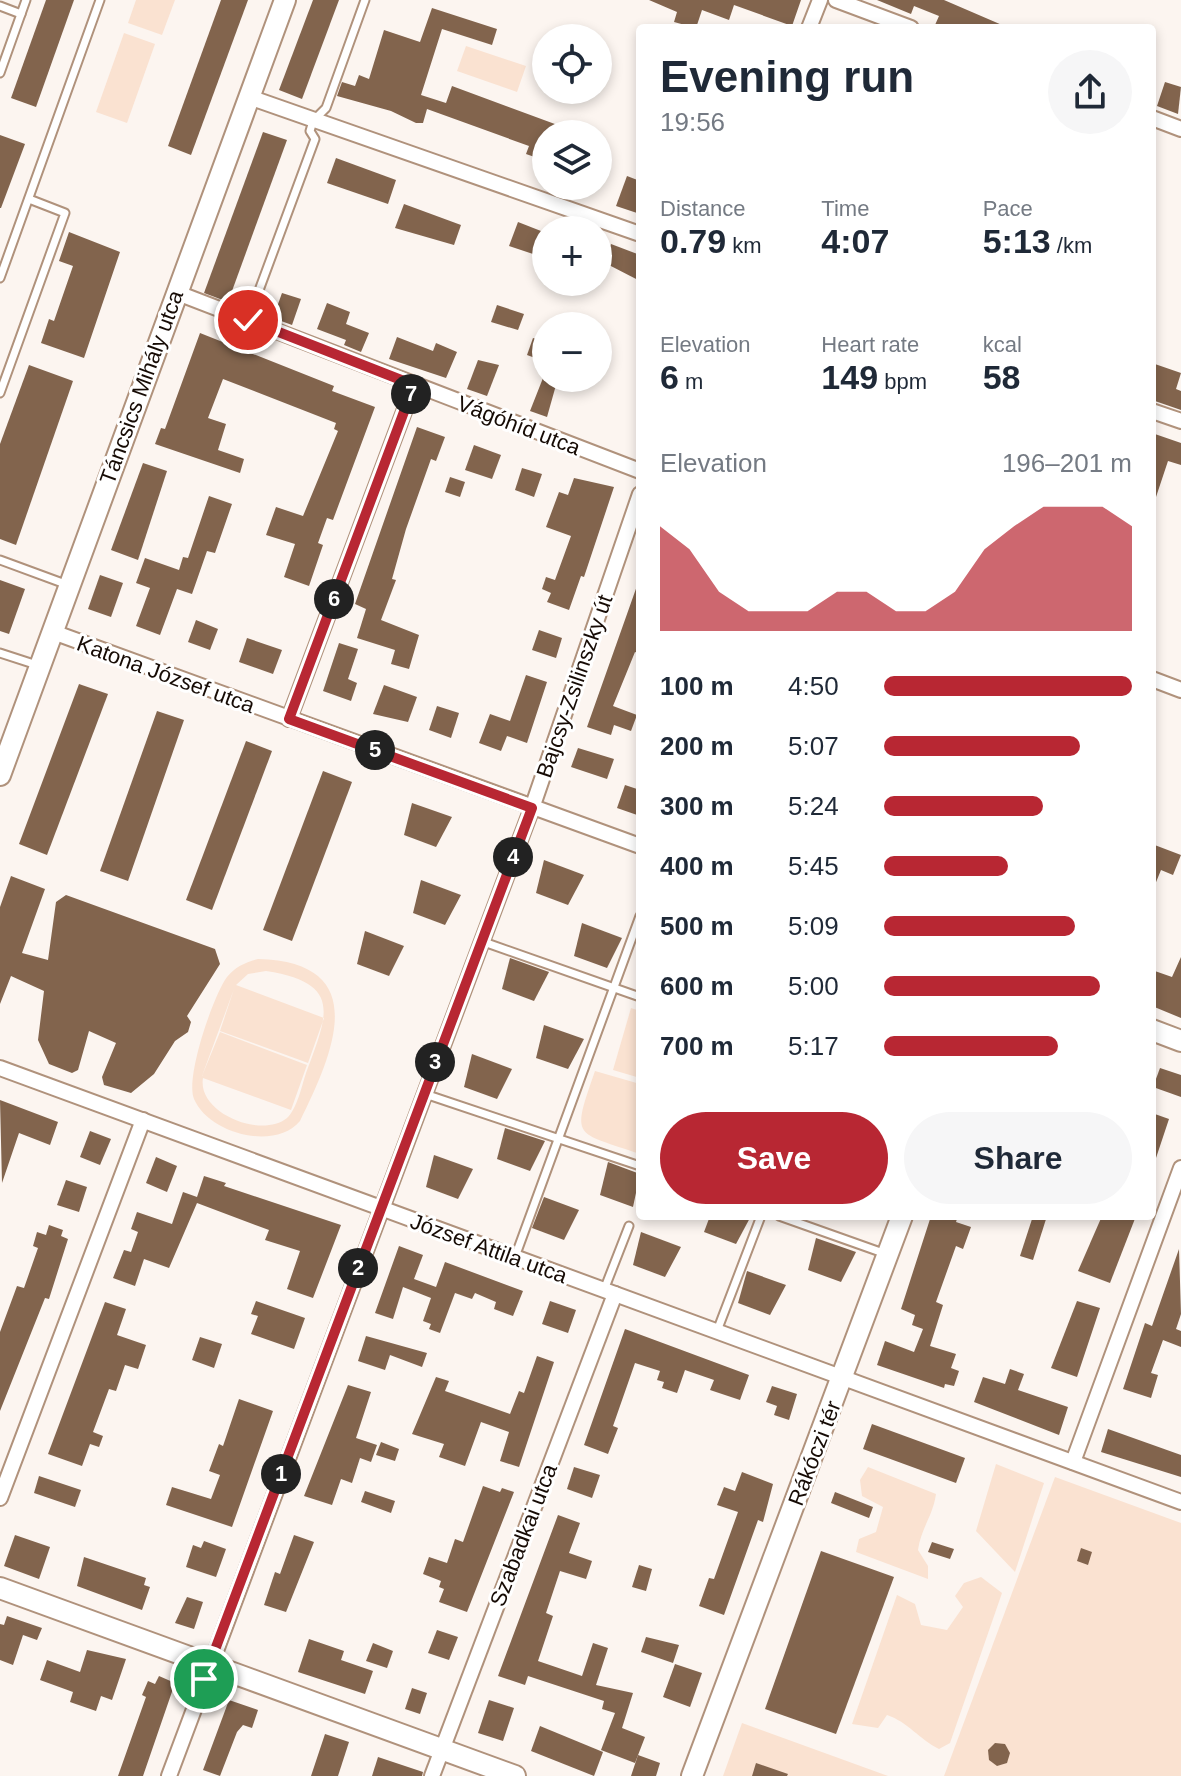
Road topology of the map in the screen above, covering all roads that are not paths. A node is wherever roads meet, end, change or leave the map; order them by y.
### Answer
1 (26, 0) edge
2 (100, 0) edge
3 (285, 0) edge
4 (365, 0) edge
5 (820, 0) edge
6 (836, 0) edge
7 (0, 6) edge
8 (21, 14) junction
9 (811, 24) edge
10 (900, 24) edge
11 (0, 73) edge
12 (249, 97) junction
13 (1156, 120) edge
14 (313, 121) junction
15 (1181, 129) edge
16 (29, 199) junction
17 (636, 233) edge
18 (0, 278) edge
19 (175, 292) junction
20 (248, 320) junction
21 (414, 385) junction
22 (0, 393) edge
23 (1156, 412) edge
24 (1181, 421) edge
25 (636, 469) edge
26 (636, 506) edge
27 (0, 560) edge
28 (70, 586) junction
29 (53, 632) junction
30 (0, 653) edge
31 (40, 666) junction
32 (1156, 681) edge
33 (1181, 690) edge
34 (289, 719) junction
35 (9, 737) edge
36 (0, 775) edge
37 (532, 808) junction
38 (636, 845) edge
39 (636, 927) edge
40 (481, 941) junction
41 (614, 988) junction
42 (636, 996) edge
43 (1156, 1032) edge
44 (1181, 1041) edge
45 (0, 1068) edge
46 (423, 1094) junction
47 (143, 1120) junction
48 (559, 1137) junction
49 (636, 1165) edge
50 (1181, 1168) edge
51 (380, 1208) junction
52 (759, 1220) edge
53 (790, 1220) edge
54 (901, 1220) edge
55 (629, 1226) dead end
56 (888, 1255) junction
57 (515, 1257) junction
58 (609, 1292) junction
59 (717, 1331) junction
60 (842, 1378) junction
61 (1073, 1462) junction
62 (0, 1498) edge
63 (1181, 1502) edge
64 (0, 1588) edge
65 (210, 1664) junction
66 (441, 1749) junction
67 (169, 1776) edge
68 (432, 1776) edge
69 (515, 1776) edge
70 (692, 1776) edge

1 - 8 lane
2 - 16 lane
3 - 12 street, Táncsics Mihály utca
4 - 14 lane
5 - 9 street
6 - 10 street
7 - 8 lane
8 - 11 lane
12 - 14 street
12 - 19 street, Táncsics Mihály utca
13 - 15 street
14 - 17 street
14 - 20 lane
16 - 18 lane
16 - 22 lane
19 - 20 street, Vágóhíd utca
19 - 28 street, Táncsics Mihály utca
20 - 21 street, Vágóhíd utca
21 - 25 street, Vágóhíd utca
21 - 34 street
23 - 24 street
26 - 37 street, Bajcsy-Zsilinszky út
27 - 28 lane
28 - 29 street, Táncsics Mihály utca
29 - 31 street, Táncsics Mihály utca
29 - 34 street, Katona József utca
30 - 31 lane
31 - 35 street, Táncsics Mihály utca
32 - 33 street
34 - 37 street, Katona József utca
35 - 36 street, Táncsics Mihály utca
37 - 38 street, Katona József utca
37 - 40 street, Bajcsy-Zsilinszky út
39 - 41 lane
40 - 41 lane
40 - 46 street, Bajcsy-Zsilinszky út
41 - 42 lane
41 - 48 lane
43 - 44 street
45 - 47 street, József Attila utca
46 - 48 lane
46 - 51 street, Bajcsy-Zsilinszky út
47 - 51 street, József Attila utca
47 - 62 street
48 - 49 lane
48 - 57 lane
50 - 61 street
51 - 57 street, József Attila utca
51 - 65 street, Bajcsy-Zsilinszky út
52 - 59 lane
53 - 56 lane
54 - 56 street
55 - 58 lane
56 - 60 street
57 - 58 street, József Attila utca
58 - 59 street, József Attila utca
58 - 66 street, Szabadkai utca
59 - 60 street, József Attila utca
60 - 61 street, Rákóczi tér
60 - 70 street, Rákóczi tér
61 - 63 street, Rákóczi tér
64 - 65 street
65 - 66 street
65 - 67 street, Bajcsy-Zsilinszky út
66 - 68 street, Szabadkai utca
66 - 69 street

